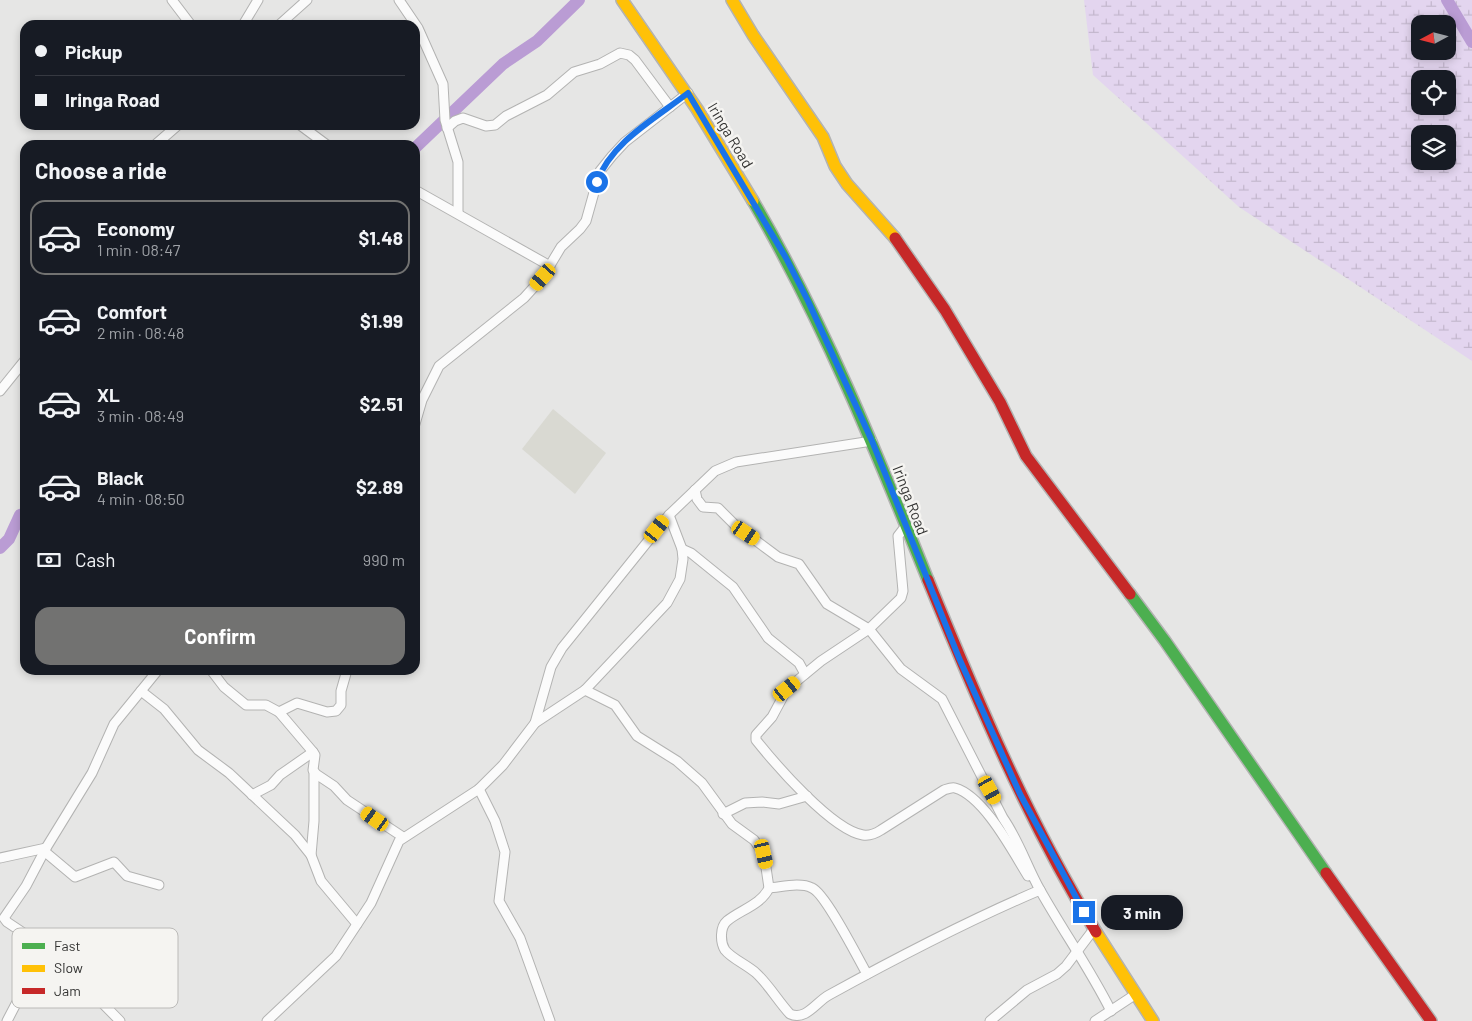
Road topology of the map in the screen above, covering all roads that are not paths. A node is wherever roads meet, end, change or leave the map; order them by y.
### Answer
1 (172, 0) edge
2 (258, 0) edge
3 (307, 0) edge
4 (400, 0) edge
5 (622, 0) edge
6 (732, 0) edge
7 (187, 20) edge
8 (246, 20) edge
9 (285, 20) edge
10 (411, 20) edge
11 (420, 37) edge
12 (688, 93) junction
13 (670, 107) junction
14 (447, 128) junction
15 (172, 130) edge
16 (307, 130) edge
17 (161, 140) edge
18 (320, 140) edge
19 (420, 193) edge
20 (458, 213) junction
21 (550, 266) junction
22 (20, 366) edge
23 (0, 391) edge
24 (420, 407) edge
25 (872, 441) junction
26 (695, 490) junction
27 (668, 515) junction
28 (905, 527) junction
29 (682, 549) junction
30 (868, 629) junction
31 (806, 674) junction
32 (150, 675) edge
33 (216, 675) edge
34 (346, 675) edge
35 (585, 690) junction
36 (141, 691) junction
37 (279, 712) junction
38 (536, 723) junction
39 (313, 752) junction
40 (314, 772) junction
41 (479, 789) junction
42 (252, 795) junction
43 (807, 796) junction
44 (723, 814) junction
45 (403, 838) junction
46 (45, 849) junction
47 (311, 855) junction
48 (0, 858) edge
49 (159, 885) dead end
50 (1038, 886) junction
51 (769, 888) junction
52 (2, 918) edge
53 (357, 924) junction
54 (17, 928) edge
55 (1094, 929) junction
56 (1077, 950) junction
57 (867, 974) junction
58 (1136, 994) junction
59 (14, 1008) edge
60 (107, 1008) edge
61 (1112, 1011) junction
62 (7, 1021) edge
63 (120, 1021) edge
64 (267, 1021) edge
65 (550, 1021) edge
66 (990, 1021) edge
67 (1095, 1021) edge
68 (1153, 1021) edge
69 (1431, 1021) edge

1 - 7 street
2 - 8 street
3 - 9 street
4 - 10 street
5 - 12 main road, Iringa Road
6 - 69 main road
11 - 14 street
12 - 13 street
12 - 25 main road, Iringa Road
13 - 14 street
13 - 21 street
14 - 20 street
15 - 17 street
16 - 18 street
19 - 20 street
20 - 21 street
21 - 24 street
22 - 23 street
25 - 26 street
25 - 28 main road, Iringa Road
26 - 27 street
26 - 30 street
27 - 29 street
27 - 38 street
28 - 30 street
28 - 55 main road, Iringa Road
29 - 31 street
29 - 35 street
30 - 31 street
30 - 50 street
31 - 43 street
32 - 36 street
33 - 37 street
34 - 37 street
35 - 38 street
35 - 44 street
36 - 42 street
36 - 46 street
37 - 39 street
38 - 41 street
39 - 40 street
39 - 42 street
40 - 45 street
40 - 47 street
41 - 45 street
41 - 65 street
42 - 47 street
43 - 44 street
43 - 50 street
44 - 51 street
45 - 53 street
46 - 48 street
46 - 49 street
46 - 52 street
47 - 53 street
50 - 56 street
50 - 57 street
51 - 57 street
51 - 57 street
52 - 54 street
53 - 64 street
55 - 56 street
55 - 58 main road, Iringa Road
56 - 61 street
56 - 66 street
58 - 61 street
58 - 68 main road, Iringa Road
59 - 62 street
60 - 63 street
61 - 67 street

